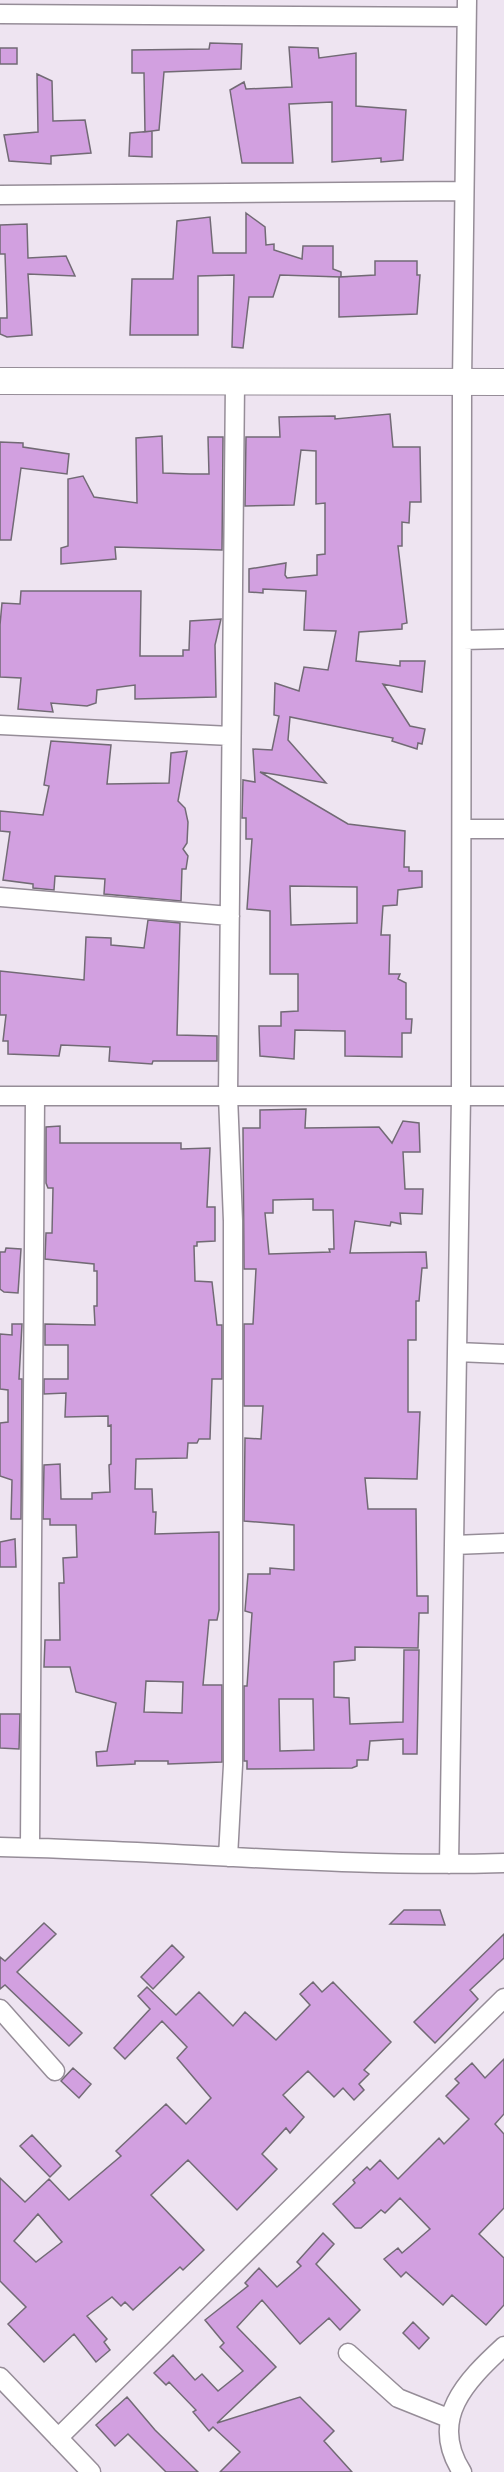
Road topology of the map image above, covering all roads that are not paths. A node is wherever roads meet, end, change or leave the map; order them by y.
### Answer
1 (466, 9) edge
2 (0, 14) edge
3 (464, 191) junction
4 (0, 195) edge
5 (0, 381) edge
6 (235, 382) junction
7 (462, 382) junction
8 (504, 382) edge
9 (463, 639) junction
10 (504, 639) edge
11 (0, 725) edge
12 (231, 736) junction
13 (462, 829) junction
14 (504, 829) edge
15 (0, 897) edge
16 (230, 916) junction
17 (0, 1096) edge
18 (35, 1096) junction
19 (228, 1096) junction
20 (461, 1096) junction
21 (504, 1096) edge
22 (457, 1352) junction
23 (504, 1354) edge
24 (504, 1543) edge
25 (454, 1545) junction
26 (0, 1847) edge
27 (30, 1847) junction
28 (228, 1857) junction
29 (504, 1863) edge
30 (449, 1864) junction
31 (504, 1998) edge
32 (0, 2009) edge
33 (55, 2071) dead end
34 (504, 2346) edge
35 (348, 2353) dead end
36 (0, 2377) edge
37 (448, 2418) junction
38 (58, 2438) junction
39 (91, 2472) edge
40 (462, 2472) edge

1 - 2 street
1 - 3 street
3 - 4 street
3 - 7 street
5 - 6 street
6 - 7 street
6 - 12 street
7 - 8 street
7 - 9 street
9 - 10 street
9 - 13 street
11 - 12 street
12 - 16 street
13 - 14 street
13 - 20 street
15 - 16 street
16 - 19 street
17 - 18 street
18 - 19 street
18 - 27 street
19 - 20 street
19 - 28 street
20 - 21 street
20 - 22 street
22 - 23 street
22 - 25 street
24 - 25 street
25 - 30 street
26 - 27 street
27 - 28 street
28 - 30 street
29 - 30 street
31 - 38 street
32 - 33 street
34 - 37 street
35 - 37 street
36 - 38 street
37 - 40 street
38 - 39 street

